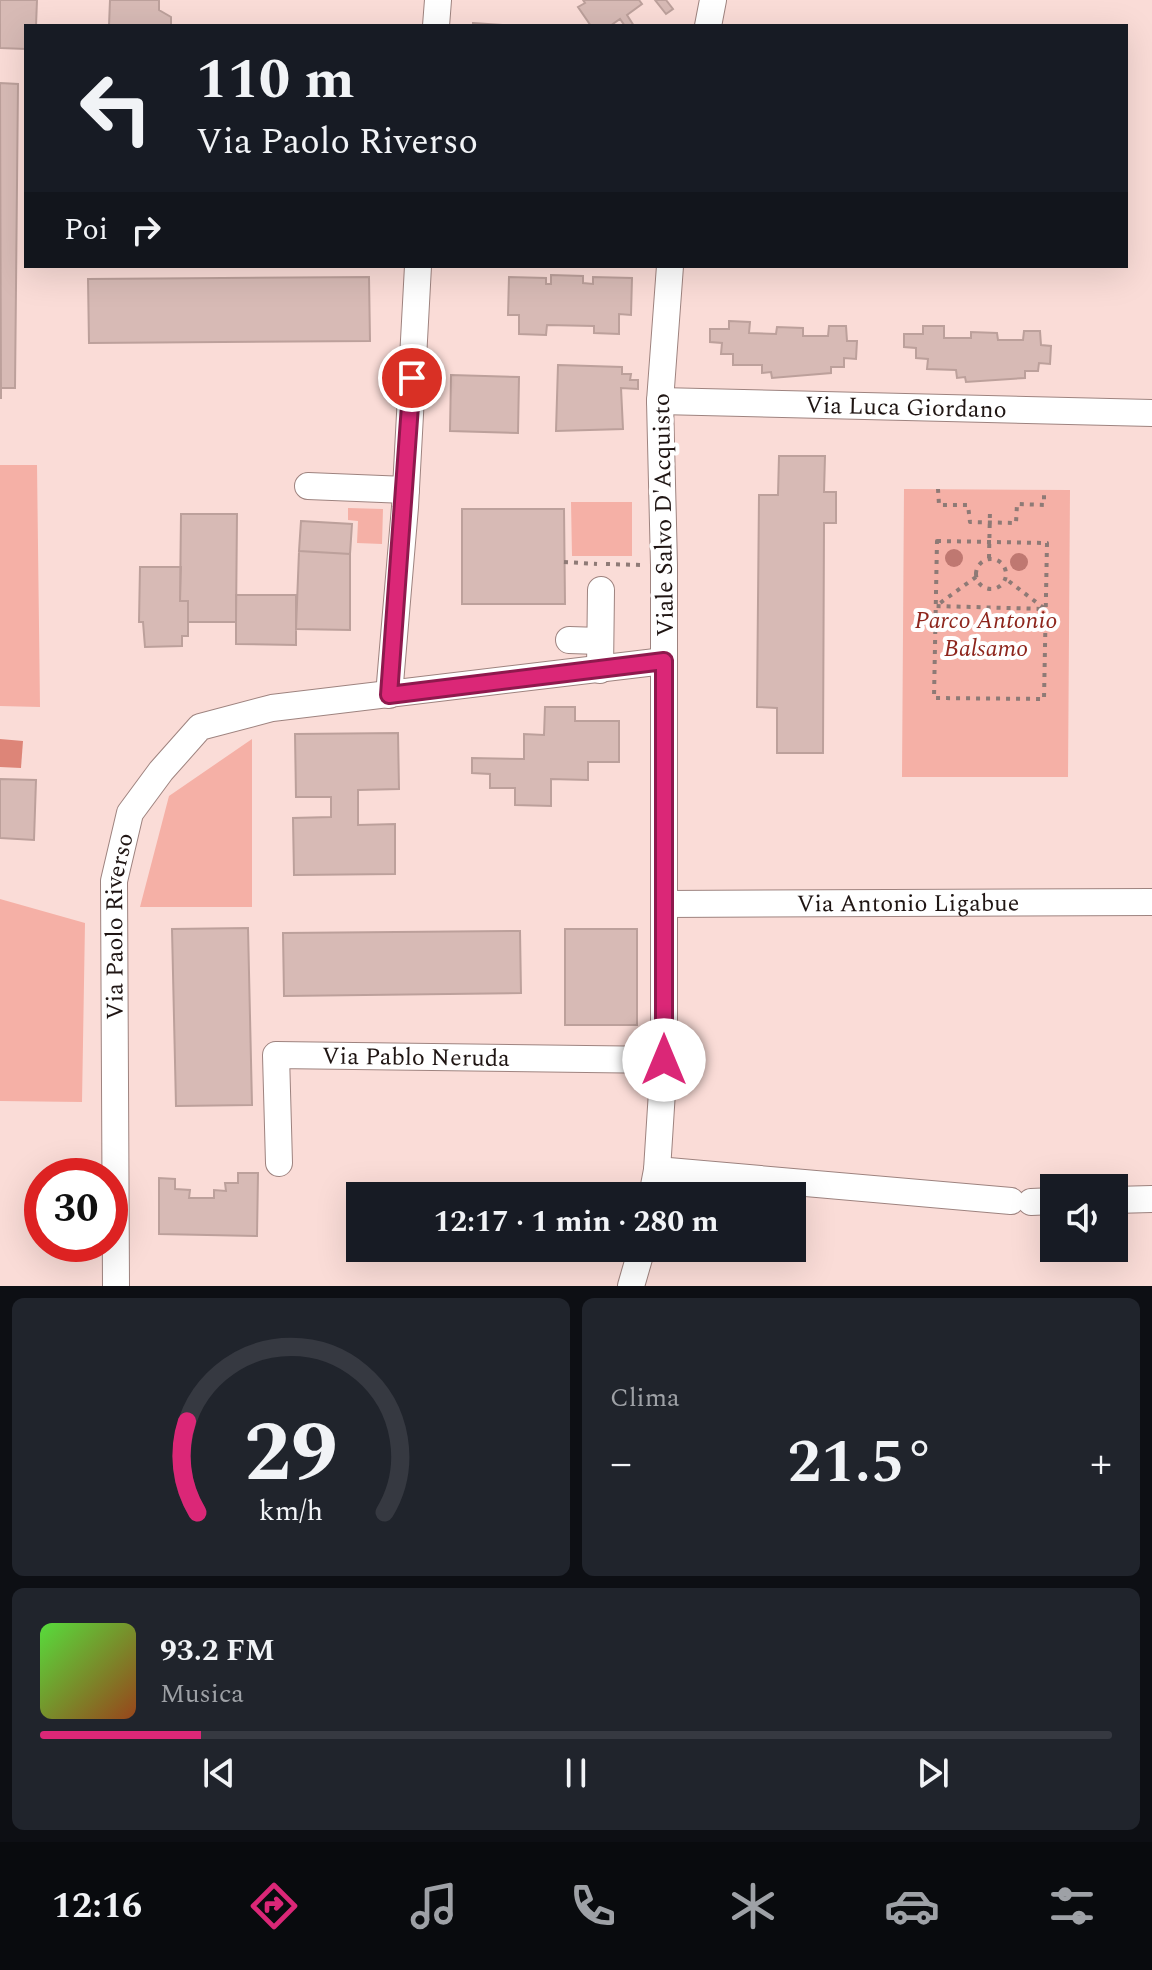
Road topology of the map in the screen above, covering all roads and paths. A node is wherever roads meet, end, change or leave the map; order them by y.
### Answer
1 (438, 0) edge
2 (713, 0) edge
3 (436, 24) edge
4 (708, 24) edge
5 (418, 268) edge
6 (670, 268) edge
7 (660, 401) junction
8 (1152, 413) edge
9 (308, 486) dead end
10 (938, 489) dead end
11 (406, 490) junction
12 (1044, 490) dead end
13 (990, 510) dead end
14 (990, 523) junction
15 (990, 542) junction
16 (989, 558) junction
17 (564, 562) dead end
18 (664, 565) junction
19 (976, 577) junction
20 (1006, 579) junction
21 (601, 590) dead end
22 (936, 606) junction
23 (1045, 609) junction
24 (569, 640) dead end
25 (600, 641) junction
26 (664, 661) junction
27 (600, 670) junction
28 (389, 695) junction
29 (1152, 902) edge
30 (664, 904) junction
31 (664, 1060) junction
32 (279, 1163) dead end
33 (657, 1170) junction
34 (655, 1182) edge
35 (1152, 1199) edge
36 (1128, 1200) edge
37 (1032, 1201) edge
38 (638, 1262) edge
39 (116, 1286) edge
40 (631, 1286) edge

1 - 3 street
2 - 4 street
5 - 11 street
6 - 7 street, Viale Salvo D'Acquisto
7 - 8 street, Via Luca Giordano
7 - 18 street, Viale Salvo D'Acquisto
9 - 11 street
10 - 14 path
11 - 28 street
12 - 14 path
13 - 14 path
14 - 15 path
15 - 16 path
15 - 22 path
15 - 23 path
16 - 19 path
16 - 20 path
17 - 18 path
18 - 26 street, Viale Salvo D'Acquisto
19 - 20 path
19 - 22 path
20 - 23 path
21 - 25 street
22 - 23 path
22 - 23 path
24 - 25 street
25 - 27 street
26 - 27 street, Via Paolo Riverso
26 - 30 street, Viale Salvo D'Acquisto
27 - 28 street, Via Paolo Riverso
28 - 39 street, Via Paolo Riverso
29 - 30 street, Via Antonio Ligabue
30 - 31 street, Viale Salvo D'Acquisto
31 - 32 street, Via Pablo Neruda
31 - 33 street, Viale Salvo D'Acquisto
33 - 34 street, Viale Salvo D'Acquisto
33 - 37 street
35 - 36 street
38 - 40 street

